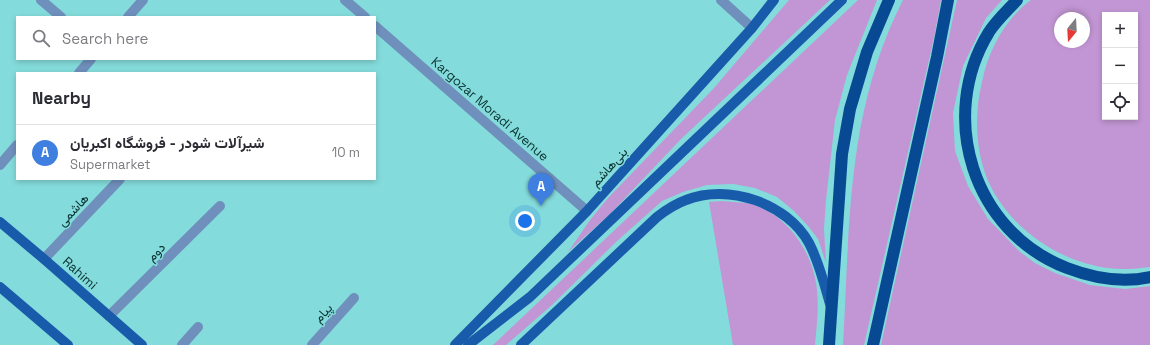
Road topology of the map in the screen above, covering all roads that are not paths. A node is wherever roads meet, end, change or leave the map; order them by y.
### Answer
1 (41, 0) edge
2 (143, 0) edge
3 (345, 0) edge
4 (720, 0) edge
5 (774, 0) edge
6 (842, 0) edge
7 (889, 0) edge
8 (948, 0) edge
9 (1017, 0) edge
10 (60, 16) edge
11 (129, 16) edge
12 (364, 16) edge
13 (376, 27) edge
14 (752, 28) junction
15 (89, 60) edge
16 (80, 72) edge
17 (16, 146) edge
18 (0, 165) edge
19 (119, 180) edge
20 (220, 206) dead end
21 (587, 211) junction
22 (0, 222) edge
23 (44, 259) junction
24 (1150, 277) edge
25 (0, 287) edge
26 (354, 298) dead end
27 (831, 306) junction
28 (109, 316) junction
29 (198, 327) dead end
30 (68, 345) edge
31 (142, 345) edge
32 (182, 345) edge
33 (312, 345) edge
34 (455, 345) edge
35 (468, 345) edge
36 (521, 345) edge
37 (829, 345) edge
38 (873, 345) edge

1 - 10 street
2 - 11 street
3 - 12 street
4 - 14 street
5 - 14 main road, بنی‌هاشم
6 - 35 main road
7 - 27 highway
8 - 38 highway
9 - 24 highway
13 - 21 street, Kargozar Moradi Avenue
14 - 21 main road, بنی‌هاشم
15 - 16 street
17 - 18 street
19 - 23 street, هاشمی
20 - 28 street, دوم
21 - 34 main road, بنی‌هاشم
22 - 23 main road, Rahimi
23 - 28 main road, Rahimi
25 - 30 main road
26 - 33 street, پیام
27 - 36 main road
27 - 37 highway
28 - 31 main road, Rahimi
29 - 32 street

